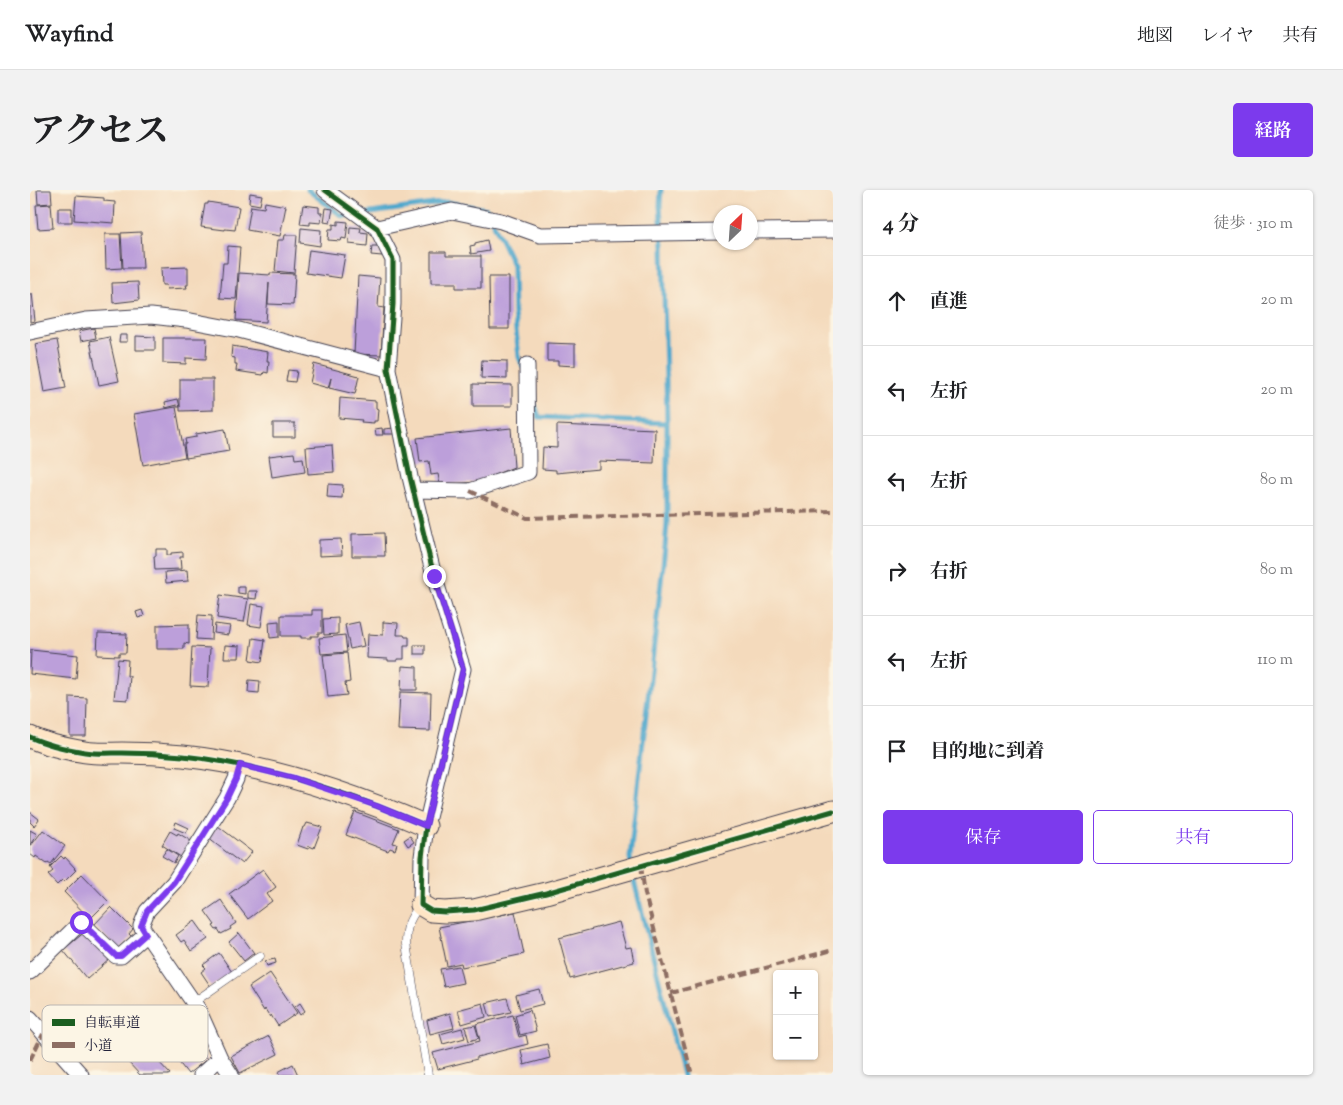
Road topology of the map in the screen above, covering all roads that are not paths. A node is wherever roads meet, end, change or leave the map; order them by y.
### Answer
1 (325, 190) edge
2 (377, 228) junction
3 (833, 230) edge
4 (713, 232) edge
5 (758, 232) edge
6 (30, 332) edge
7 (527, 365) dead end
8 (388, 369) junction
9 (413, 490) junction
10 (30, 737) edge
11 (240, 765) junction
12 (833, 812) edge
13 (426, 826) junction
14 (420, 905) junction
15 (146, 934) junction
16 (260, 956) dead end
17 (30, 972) edge
18 (194, 1002) junction
19 (196, 1005) edge
20 (30, 1018) edge
21 (208, 1031) edge
22 (42, 1032) edge
23 (220, 1058) junction
24 (69, 1062) edge
25 (80, 1075) edge
26 (201, 1075) edge
27 (231, 1075) edge
28 (428, 1075) edge

1 - 2 street
2 - 4 street
2 - 8 street
3 - 5 street
6 - 8 street
7 - 9 street
8 - 9 street
9 - 13 street
10 - 11 street
11 - 13 street
11 - 15 street
12 - 14 street
13 - 14 street
14 - 28 lane
15 - 17 street
15 - 18 street
16 - 18 lane
18 - 19 street
20 - 22 street
21 - 23 street
23 - 26 street
23 - 27 street
24 - 25 street

